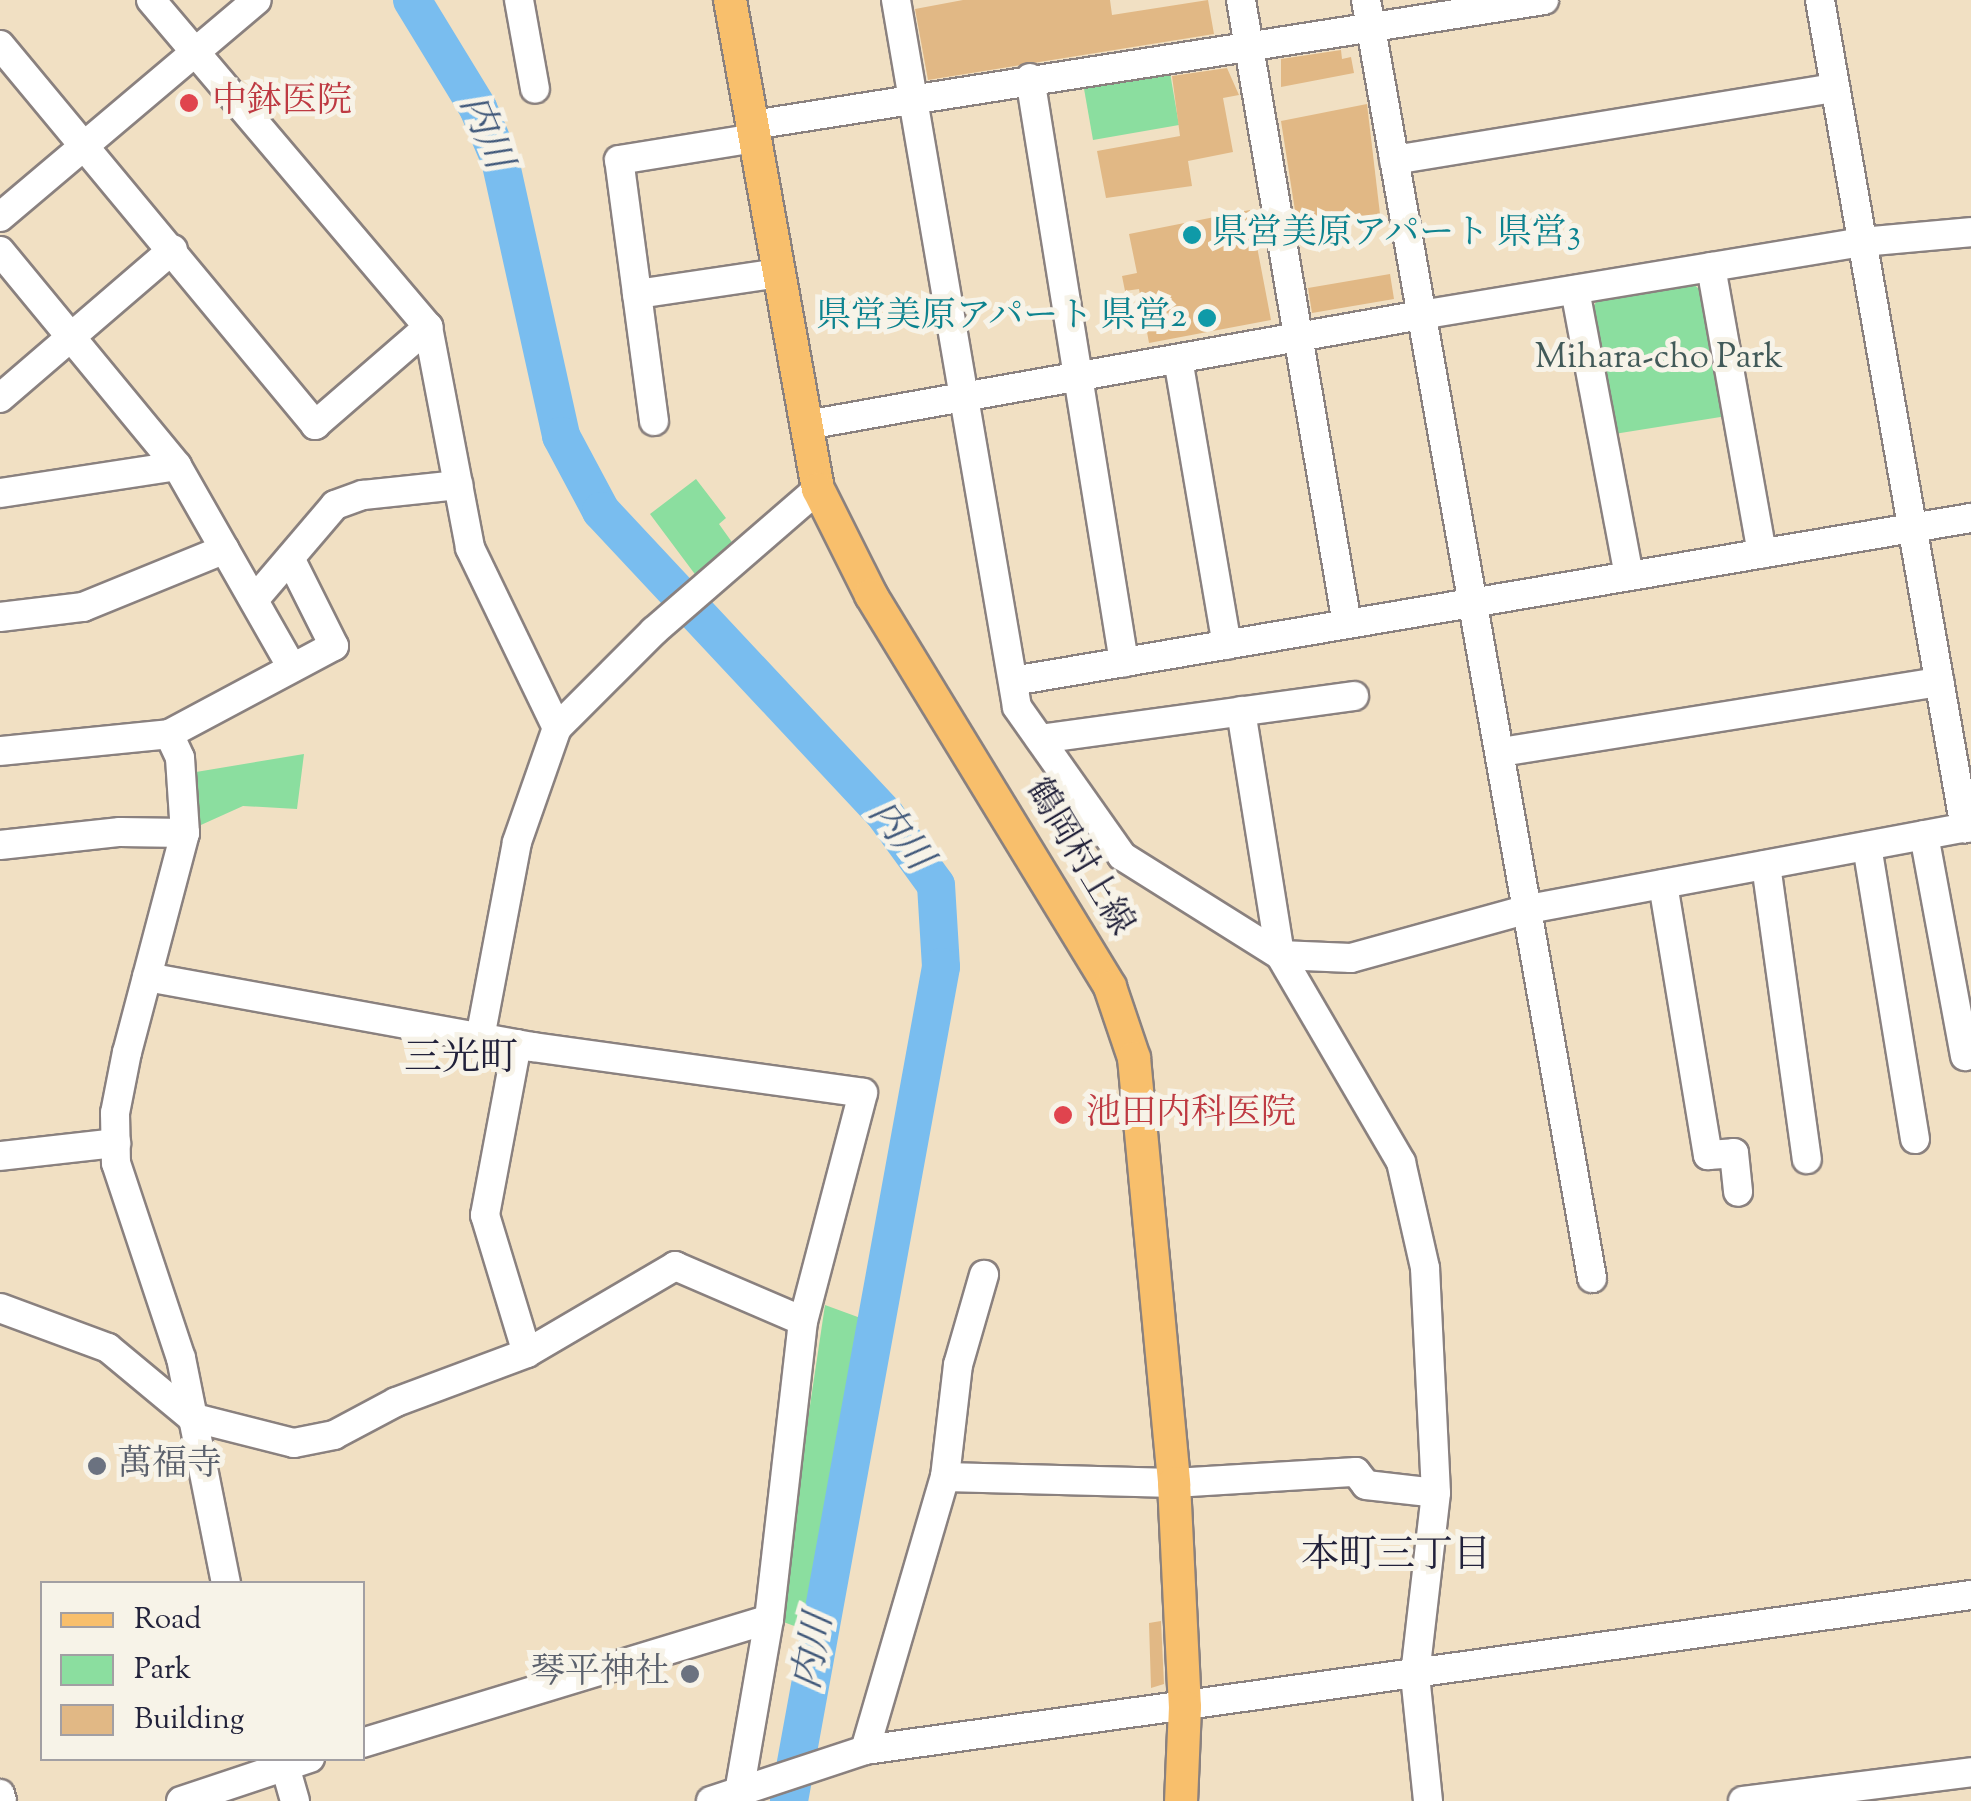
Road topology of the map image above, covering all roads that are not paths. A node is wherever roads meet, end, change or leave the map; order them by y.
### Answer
1 (151, 0) edge
2 (256, 0) edge
3 (519, 0) edge
4 (730, 0) edge
5 (896, 0) edge
6 (1241, 0) edge
7 (1544, 0) edge
8 (1820, 0) edge
9 (1369, 13) edge
10 (0, 44) edge
11 (1249, 45) junction
12 (194, 51) junction
13 (1030, 78) junction
14 (1835, 88) junction
15 (536, 89) dead end
16 (912, 100) junction
17 (754, 132) junction
18 (82, 148) junction
19 (1394, 160) junction
20 (0, 217) edge
21 (1971, 232) edge
22 (1862, 242) junction
23 (174, 249) junction
24 (0, 251) edge
25 (1711, 267) junction
26 (780, 273) junction
27 (1575, 290) junction
28 (637, 294) junction
29 (1421, 315) junction
30 (428, 327) junction
31 (71, 337) junction
32 (1298, 338) junction
33 (1178, 359) junction
34 (1076, 378) junction
35 (0, 398) edge
36 (965, 398) junction
37 (654, 421) dead end
38 (807, 425) junction
39 (177, 466) junction
40 (458, 485) junction
41 (818, 489) junction
42 (0, 494) edge
43 (1971, 518) edge
44 (1912, 528) junction
45 (225, 549) junction
46 (1762, 553) junction
47 (290, 558) junction
48 (1629, 576) junction
49 (254, 600) junction
50 (1474, 603) junction
51 (0, 617) edge
52 (1348, 624) junction
53 (1227, 645) junction
54 (1124, 662) junction
55 (292, 668) junction
56 (1013, 681) junction
57 (1939, 682) junction
58 (1354, 696) dead end
59 (1241, 711) junction
60 (557, 728) junction
61 (168, 734) junction
62 (1040, 739) junction
63 (0, 751) edge
64 (1500, 752) junction
65 (1968, 827) edge
66 (185, 833) junction
67 (1924, 835) junction
68 (0, 845) edge
69 (1867, 846) junction
70 (1766, 864) junction
71 (1664, 884) junction
72 (1529, 909) junction
73 (1280, 954) junction
74 (148, 977) junction
75 (480, 1038) junction
76 (517, 1044) junction
77 (1965, 1056) dead end
78 (1915, 1139) dead end
79 (116, 1143) junction
80 (0, 1156) edge
81 (1807, 1159) dead end
82 (1738, 1192) dead end
83 (984, 1275) dead end
84 (1592, 1278) dead end
85 (6, 1307) edge
86 (803, 1321) junction
87 (526, 1353) junction
88 (190, 1417) junction
89 (945, 1477) junction
90 (1174, 1484) junction
91 (1436, 1493) junction
92 (225, 1581) edge
93 (1971, 1595) edge
94 (769, 1619) junction
95 (1415, 1675) junction
96 (1185, 1707) junction
97 (365, 1741) edge
98 (865, 1750) junction
99 (286, 1763) edge
100 (1971, 1772) edge
101 (242, 1792) edge
102 (738, 1792) junction
103 (0, 1794) edge
104 (1827, 1795) edge
105 (2, 1801) edge
106 (180, 1801) edge
107 (296, 1801) edge
108 (711, 1801) edge
109 (1182, 1801) edge
110 (1428, 1801) edge
111 (1743, 1801) edge

1 - 12 street
2 - 12 street
3 - 15 street
4 - 17 main road, 鶴岡村上線
5 - 16 street
6 - 11 street
7 - 9 street
8 - 14 street
9 - 11 street
9 - 19 street
10 - 18 street
11 - 13 street
11 - 32 street
12 - 18 street
12 - 30 street
13 - 16 street
13 - 34 street
14 - 19 street
14 - 22 street
16 - 17 street
16 - 36 street
17 - 26 main road, 鶴岡村上線
17 - 28 street
18 - 20 street
18 - 23 street
19 - 29 street
21 - 22 street
22 - 25 street
22 - 44 street
23 - 30 street
23 - 31 street
24 - 31 street
25 - 27 street
25 - 46 street
26 - 28 street
26 - 38 main road, 鶴岡村上線
27 - 29 street
27 - 48 street
28 - 37 street
29 - 32 street
29 - 50 street
30 - 40 street
31 - 35 street
31 - 39 street
32 - 33 street
32 - 52 street
33 - 34 street
33 - 53 street
34 - 36 street
34 - 54 street
36 - 38 street
36 - 56 street
38 - 41 main road, 鶴岡村上線
39 - 42 street
39 - 45 street
40 - 47 street
40 - 60 street
41 - 60 street
41 - 90 main road, 鶴岡村上線
43 - 44 street
44 - 46 street
44 - 57 street
45 - 49 street
45 - 51 street
46 - 48 street
47 - 49 street
47 - 55 street
48 - 50 street
49 - 55 street
50 - 52 street
50 - 64 street
52 - 53 street
53 - 54 street
54 - 56 street
55 - 61 street
56 - 62 street
57 - 64 street
57 - 65 street
58 - 59 street
59 - 62 street
59 - 73 street
60 - 75 street
61 - 63 street
61 - 66 street
62 - 73 street
64 - 72 street
65 - 67 street
66 - 68 street
66 - 74 street
67 - 69 street
67 - 77 street
69 - 70 street
69 - 78 street
70 - 71 street
70 - 81 street
71 - 72 street
71 - 82 street
72 - 73 street
72 - 84 street
73 - 91 street
74 - 75 street
74 - 79 street
75 - 76 street
76 - 86 street
76 - 87 street
79 - 80 street
79 - 88 street
83 - 89 street
85 - 88 street
86 - 87 street
86 - 94 street
87 - 88 street
88 - 92 street
89 - 90 street
89 - 98 street
90 - 91 street
90 - 96 main road, 鶴岡村上線
91 - 95 street
93 - 95 street
94 - 97 street
94 - 102 street
95 - 96 street
95 - 110 street
96 - 98 street
96 - 109 main road, 鶴岡村上線
98 - 102 street
99 - 101 street
99 - 107 street
100 - 104 street
101 - 106 street
102 - 108 street
103 - 105 street
104 - 111 street

